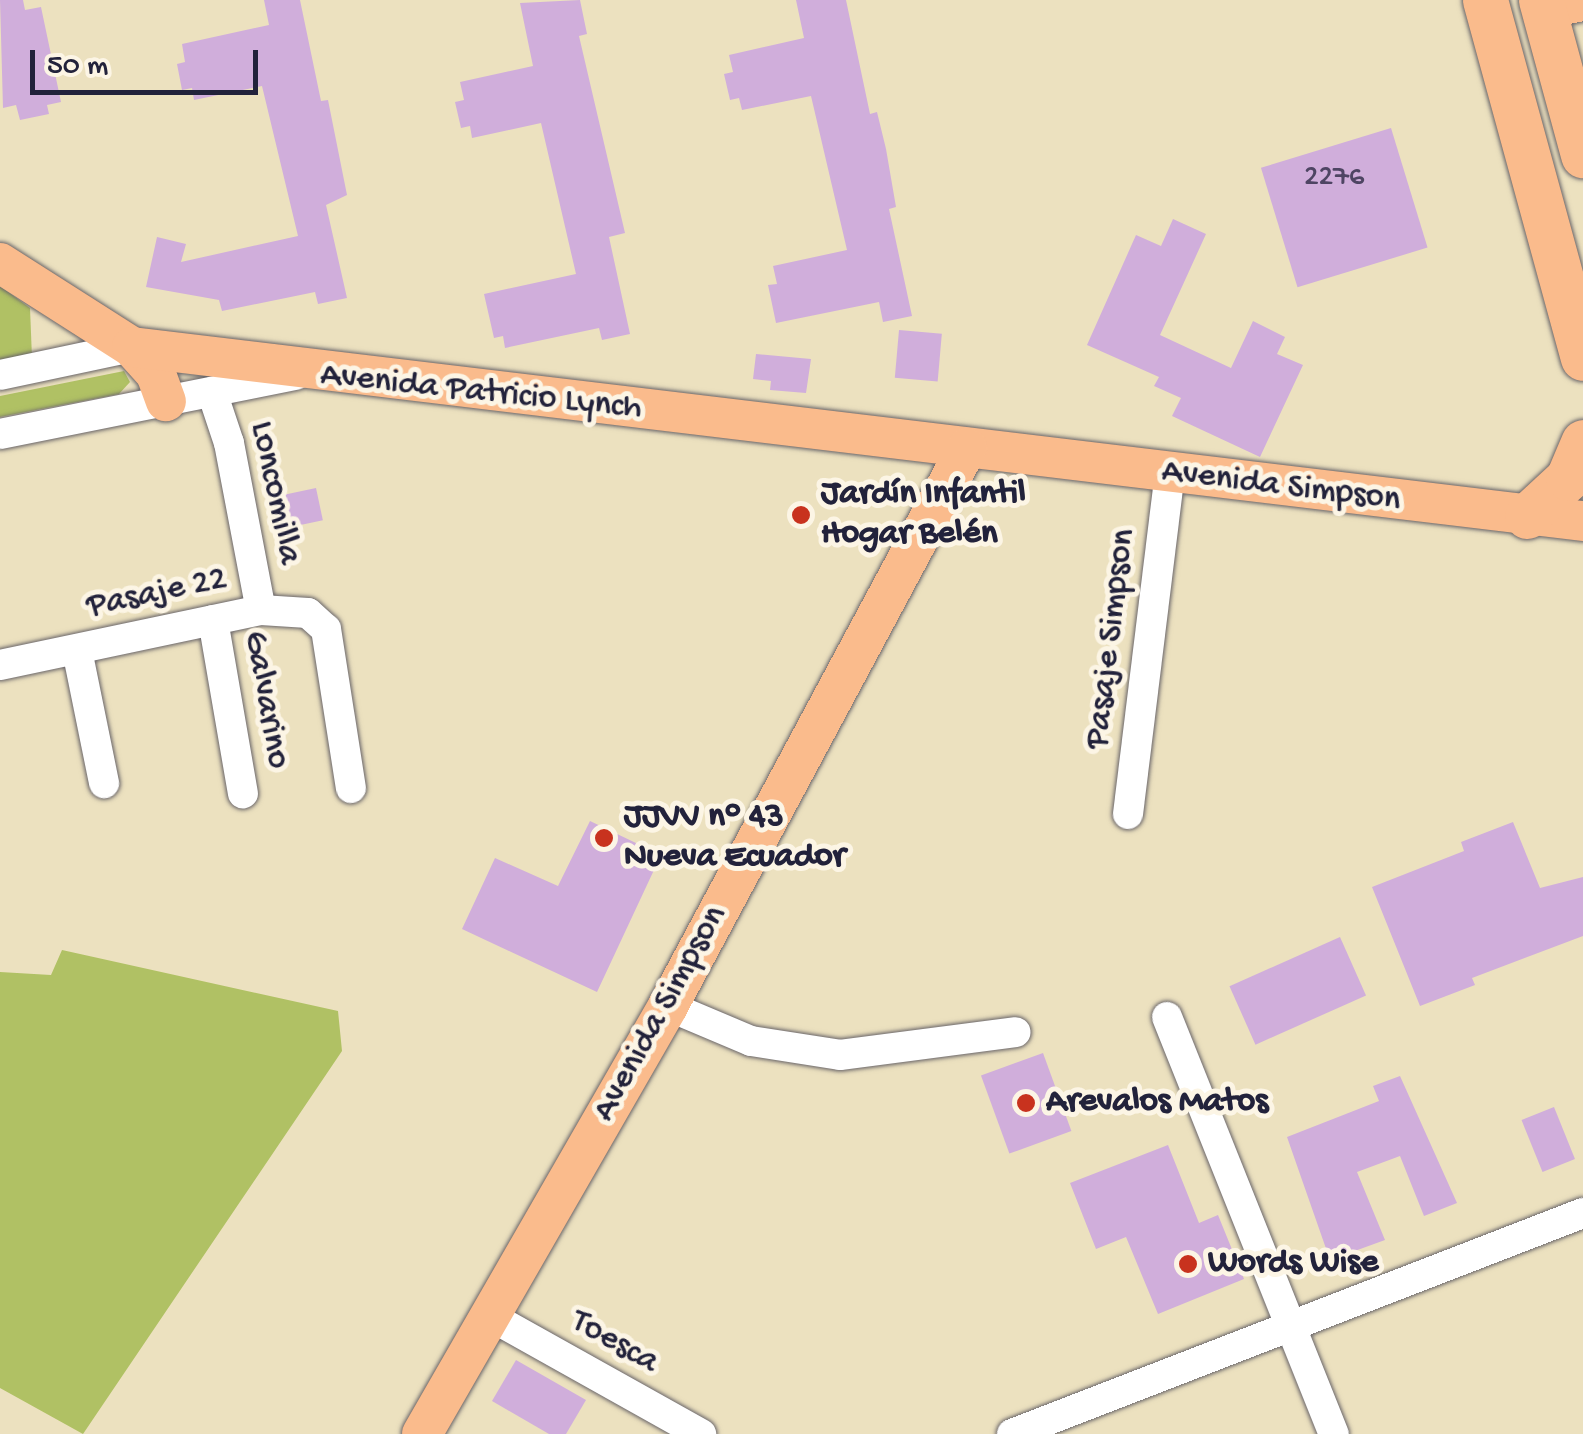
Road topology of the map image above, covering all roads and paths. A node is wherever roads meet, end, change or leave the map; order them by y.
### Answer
1 (1485, 0) edge
2 (1546, 3) edge
3 (1583, 155) edge
4 (0, 263) edge
5 (132, 347) junction
6 (1583, 358) edge
7 (318, 370) junction
8 (0, 376) edge
9 (212, 392) junction
10 (166, 401) junction
11 (0, 434) edge
12 (1583, 442) edge
13 (967, 448) junction
14 (1170, 473) junction
15 (1527, 516) junction
16 (1583, 521) edge
17 (261, 610) junction
18 (213, 620) junction
19 (77, 650) junction
20 (0, 665) edge
21 (104, 783) dead end
22 (351, 788) dead end
23 (243, 792) dead end
24 (1128, 814) dead end
25 (668, 1006) junction
26 (1167, 1018) dead end
27 (1016, 1032) dead end
28 (1583, 1213) edge
29 (490, 1316) junction
30 (1292, 1327) junction
31 (422, 1434) edge
32 (701, 1434) edge
33 (1012, 1434) edge
34 (1334, 1434) edge

1 - 6 highway
2 - 3 highway
4 - 5 main road
5 - 7 main road
5 - 8 street
5 - 10 main road
7 - 9 street, Avenida Patricio Lynch
7 - 13 main road, Avenida Patricio Lynch
9 - 10 street, Avenida Patricio Lynch
9 - 17 street, Loncomilla
10 - 11 street, Avenida Patricio Lynch
12 - 15 highway
13 - 14 main road, Avenida Simpson
13 - 25 main road, Avenida Simpson
14 - 15 main road, Avenida Simpson
14 - 24 street, Pasaje Simpson
15 - 16 main road, Avenida Simpson
17 - 18 street, Pasaje 22
17 - 22 street, Pasaje 22
18 - 19 street, Pasaje 22
18 - 23 street, Galvarino
19 - 20 street, Pasaje 22
19 - 21 street
25 - 27 street
25 - 29 main road, Avenida Simpson
26 - 30 street
28 - 30 street
29 - 31 main road, Avenida Simpson
29 - 32 street, Toesca
30 - 33 street
30 - 34 street

